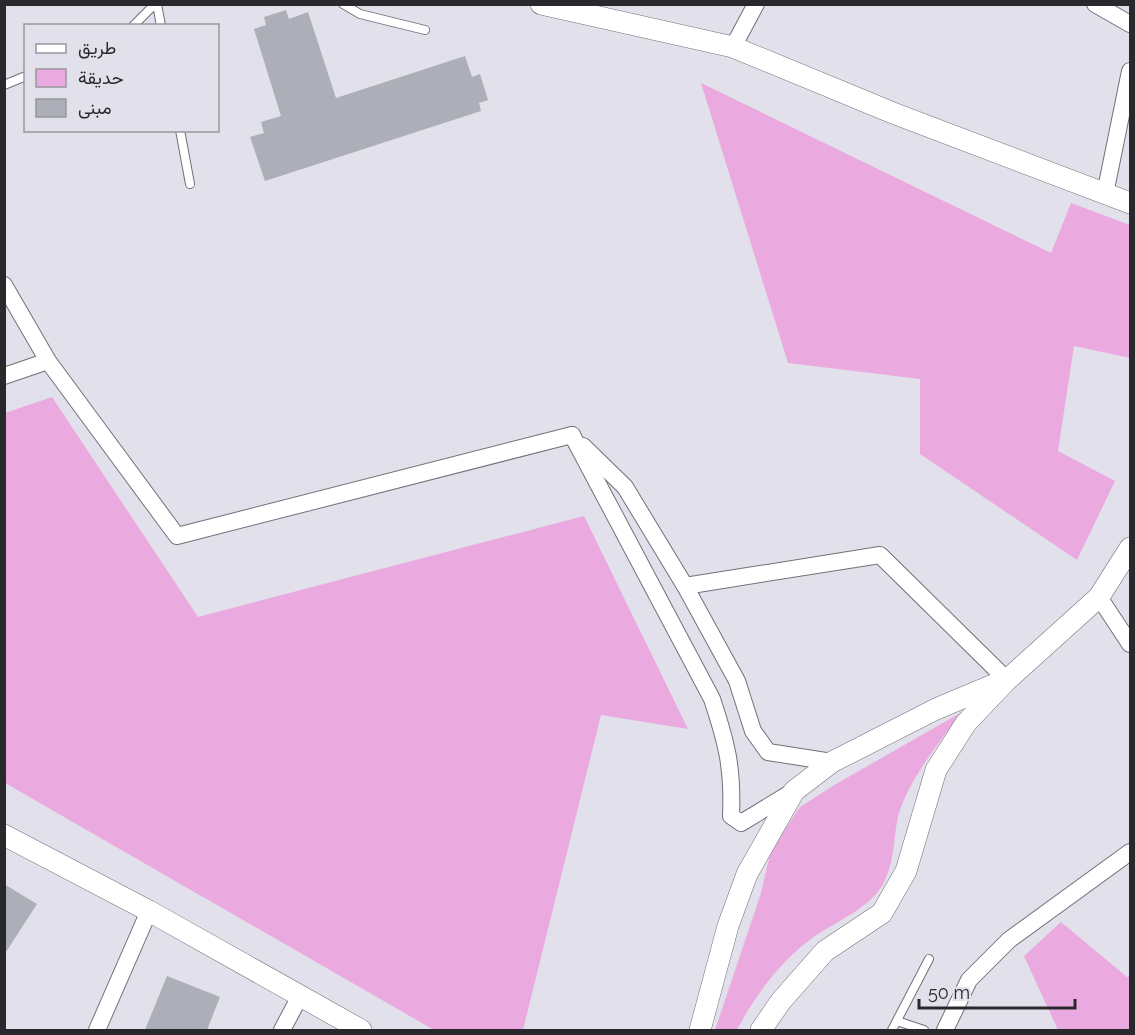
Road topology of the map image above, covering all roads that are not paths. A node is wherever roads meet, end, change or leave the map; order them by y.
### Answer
1 (156, 4) edge
2 (344, 4) edge
3 (542, 4) edge
4 (756, 4) edge
5 (1095, 4) edge
6 (135, 24) edge
7 (161, 24) edge
8 (1131, 24) edge
9 (425, 30) dead end
10 (733, 47) junction
11 (1131, 71) edge
12 (24, 77) edge
13 (4, 85) edge
14 (180, 132) edge
15 (190, 184) dead end
16 (1105, 194) junction
17 (1131, 203) edge
18 (4, 285) edge
19 (48, 361) junction
20 (4, 376) edge
21 (572, 435) junction
22 (1131, 548) edge
23 (686, 586) junction
24 (1099, 597) junction
25 (1131, 644) edge
26 (1007, 680) junction
27 (831, 762) junction
28 (794, 791) junction
29 (4, 835) edge
30 (1131, 852) edge
31 (149, 911) junction
32 (928, 959) dead end
33 (300, 996) junction
34 (897, 1021) junction
35 (97, 1030) edge
36 (282, 1030) edge
37 (361, 1030) edge
38 (700, 1030) edge
39 (761, 1030) edge
40 (892, 1030) edge
41 (924, 1030) edge
42 (945, 1030) edge

1 - 6 lane
1 - 7 lane
2 - 9 lane
3 - 10 street
4 - 10 street
5 - 8 street
10 - 16 street
11 - 16 street
12 - 13 lane
14 - 15 lane
16 - 17 street
18 - 19 street
19 - 20 street
19 - 21 street
21 - 23 street
21 - 28 street
22 - 24 street
23 - 26 street
23 - 27 street
24 - 25 street
24 - 26 street
26 - 27 street
26 - 39 street
27 - 28 street
28 - 38 street
29 - 31 street
30 - 42 street
31 - 33 street
31 - 35 street
32 - 34 lane
33 - 36 street
33 - 37 street
34 - 40 lane
34 - 41 lane

